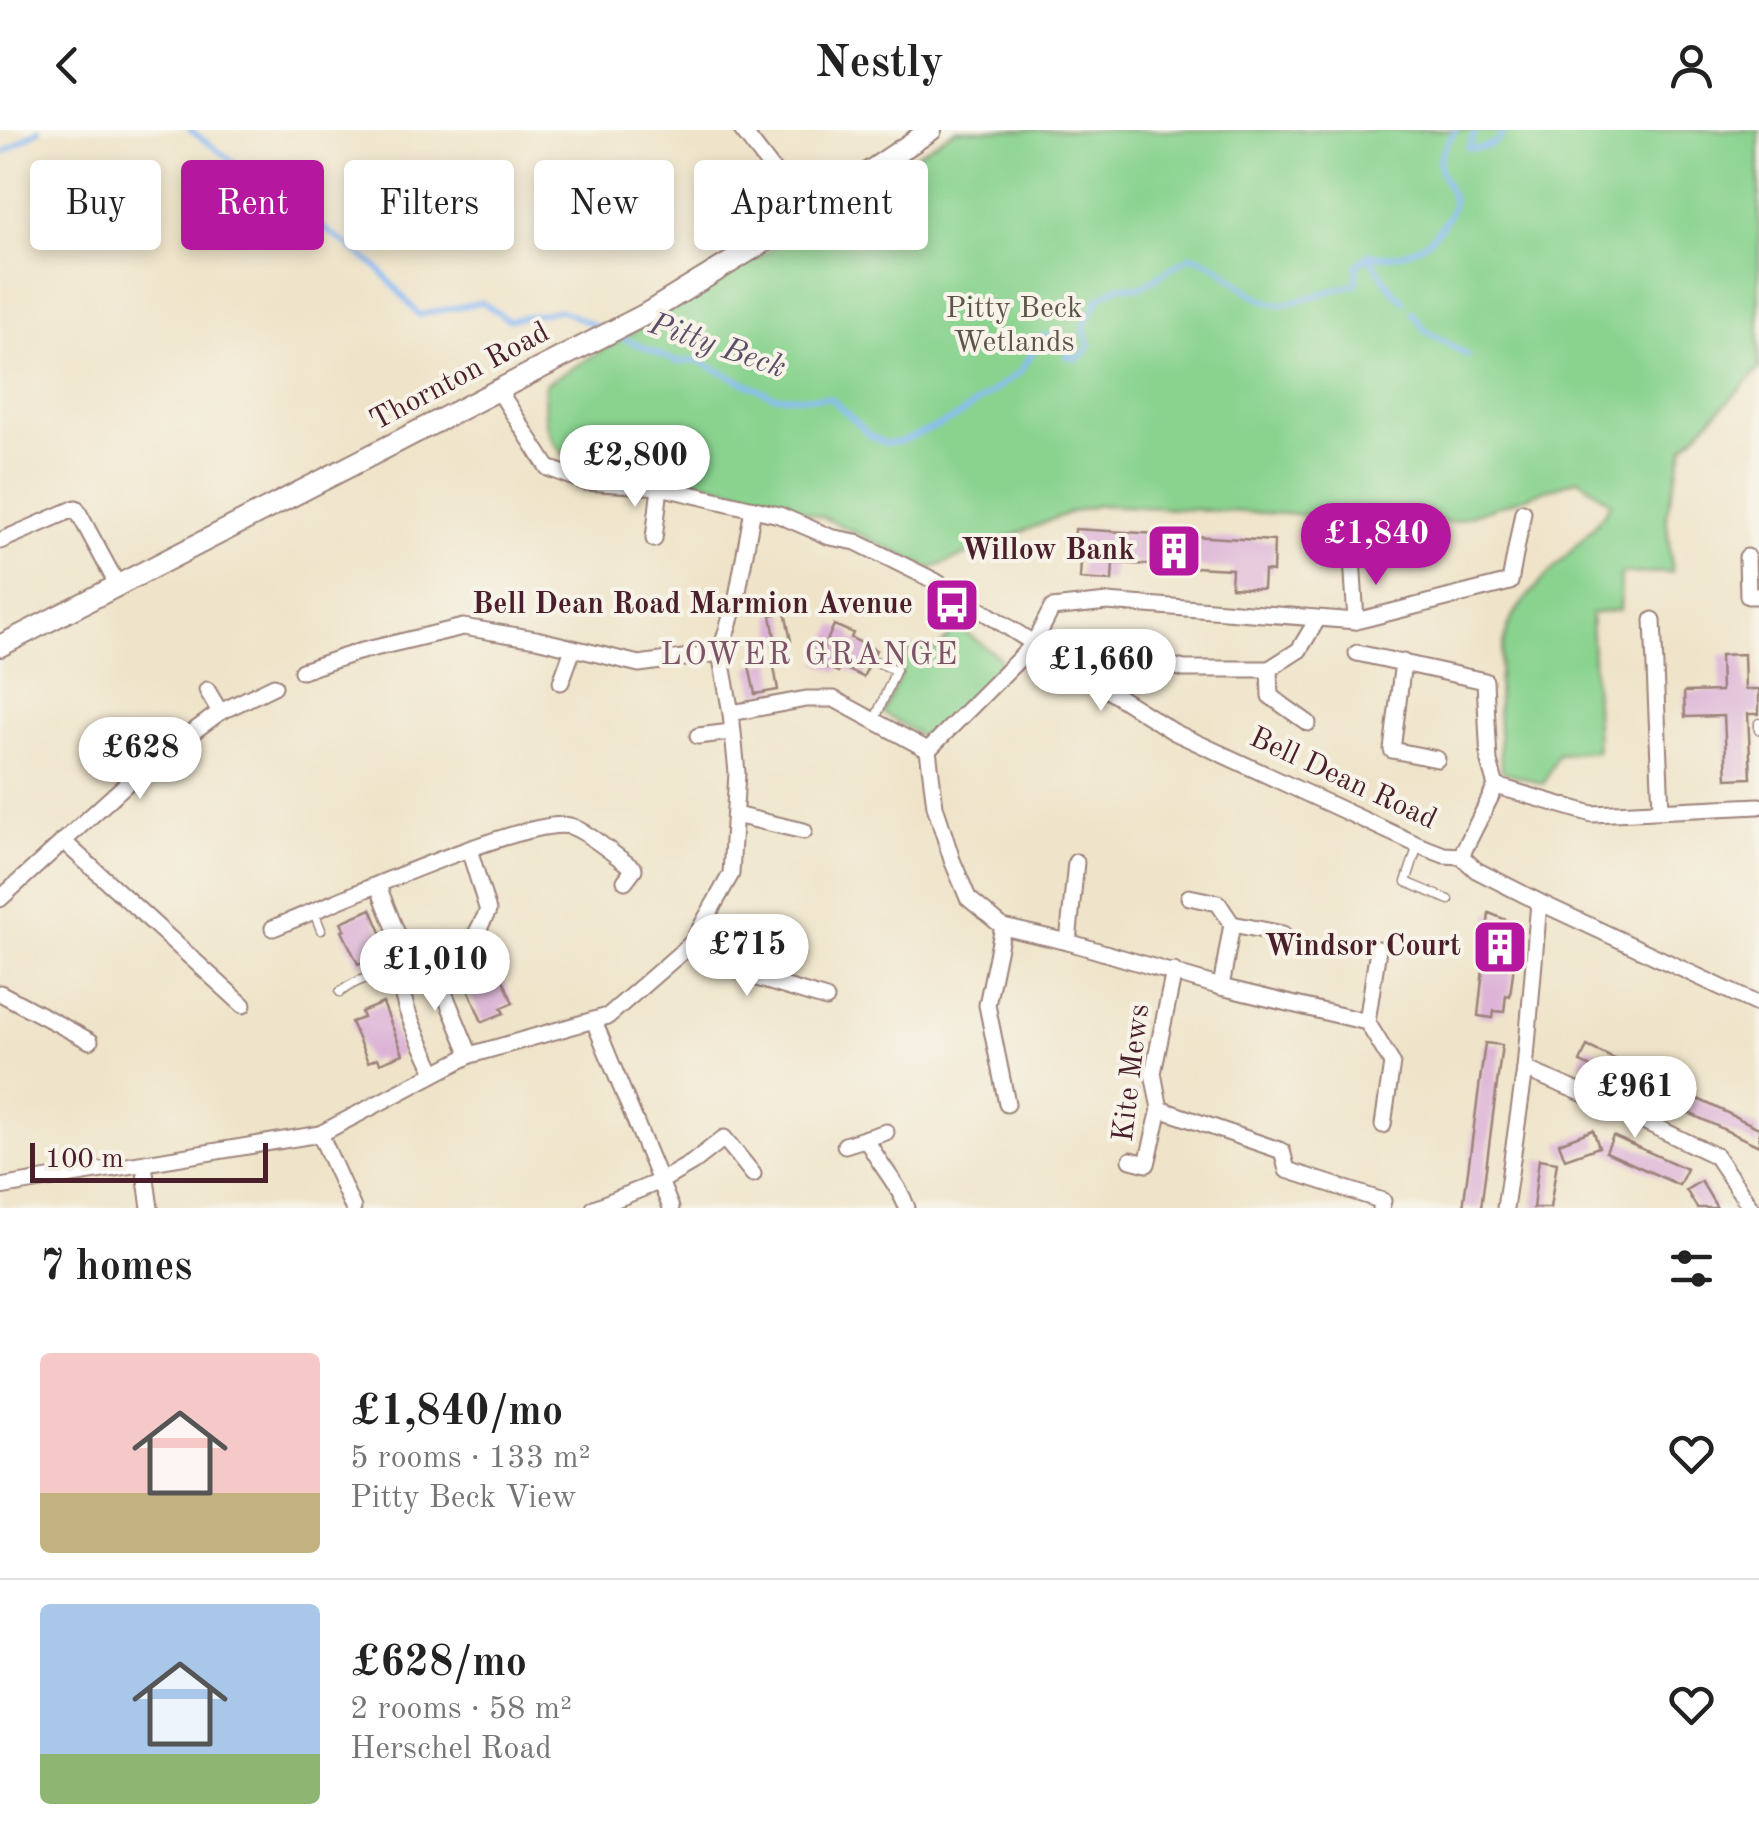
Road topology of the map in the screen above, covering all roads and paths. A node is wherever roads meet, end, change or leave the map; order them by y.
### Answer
1 (742, 130) edge
2 (931, 130) edge
3 (765, 160) edge
4 (885, 160) edge
5 (750, 250) edge
6 (500, 390) junction
7 (660, 486) junction
8 (753, 509) junction
9 (1523, 512) dead end
10 (654, 539) dead end
11 (0, 541) edge
12 (1746, 557) dead end
13 (1352, 558) dead end
14 (118, 586) junction
15 (1759, 596) edge
16 (1317, 620) junction
17 (1653, 620) dead end
18 (1356, 621) junction
19 (0, 646) edge
20 (1032, 646) junction
21 (573, 649) junction
22 (1357, 652) dead end
23 (720, 654) junction
24 (876, 662) dead end
25 (1154, 662) dead end
26 (1404, 662) junction
27 (1269, 669) junction
28 (302, 671) dead end
29 (561, 682) dead end
30 (274, 686) dead end
31 (207, 690) dead end
32 (220, 712) junction
33 (731, 712) junction
34 (874, 719) junction
35 (1308, 723) dead end
36 (730, 732) junction
37 (698, 736) dead end
38 (928, 750) junction
39 (1437, 760) dead end
40 (1496, 786) junction
41 (1759, 806) edge
42 (1661, 810) junction
43 (735, 816) junction
44 (804, 830) dead end
45 (63, 841) junction
46 (1418, 845) junction
47 (469, 849) junction
48 (1461, 856) junction
49 (1076, 862) dead end
50 (625, 881) dead end
51 (378, 886) junction
52 (1190, 897) dead end
53 (0, 899) edge
54 (1449, 900) dead end
55 (1539, 902) junction
56 (314, 912) junction
57 (1232, 924) junction
58 (1003, 927) junction
59 (273, 928) dead end
60 (321, 930) dead end
61 (476, 934) dead end
62 (1284, 934) dead end
63 (1068, 942) junction
64 (692, 943) junction
65 (1378, 948) dead end
66 (406, 956) junction
67 (399, 972) junction
68 (1174, 972) junction
69 (1220, 987) junction
70 (340, 992) dead end
71 (0, 993) edge
72 (826, 999) dead end
73 (1759, 1004) edge
74 (243, 1006) dead end
75 (594, 1021) junction
76 (1367, 1022) junction
77 (90, 1040) dead end
78 (470, 1055) junction
79 (1525, 1069) junction
80 (434, 1071) junction
81 (1008, 1104) dead end
82 (1160, 1109) junction
83 (1383, 1125) dead end
84 (886, 1132) dead end
85 (320, 1134) junction
86 (866, 1138) junction
87 (846, 1144) dead end
88 (1131, 1160) dead end
89 (144, 1165) junction
90 (753, 1174) dead end
91 (661, 1181) junction
92 (0, 1188) edge
93 (150, 1208) edge
94 (353, 1208) edge
95 (594, 1208) edge
96 (671, 1208) edge
97 (906, 1208) edge
98 (1381, 1208) edge
99 (1504, 1208) edge
100 (1751, 1208) edge

1 - 3 street
2 - 4 main road, Thornton Road
5 - 6 main road, Thornton Road
6 - 7 street, Bell Dean Road
6 - 14 main road, Thornton Road
7 - 8 street, Bell Dean Road
7 - 10 street
8 - 20 street, Bell Dean Road
8 - 23 street
9 - 18 street
11 - 14 street
12 - 15 street
13 - 18 street
14 - 19 main road, Thornton Road
16 - 18 street
16 - 20 street
16 - 27 street
17 - 42 street
20 - 38 street
20 - 46 street, Bell Dean Road
21 - 23 street
21 - 28 street
21 - 29 street
22 - 26 street
23 - 33 street
24 - 34 lane
25 - 27 street
26 - 39 street
26 - 40 street
27 - 35 street
30 - 32 street
31 - 32 street
32 - 45 street
33 - 34 street
33 - 36 street
34 - 38 street
36 - 37 street
36 - 43 street
38 - 58 street
40 - 42 street
40 - 48 street
41 - 42 street
43 - 44 street
43 - 64 street
45 - 53 street
45 - 74 street
46 - 48 street, Bell Dean Road
46 - 54 lane
47 - 50 street
47 - 51 street
47 - 61 street
48 - 55 street, Bell Dean Road
49 - 63 street
51 - 56 street
51 - 66 street
52 - 57 street
55 - 73 street, Bell Dean Road
55 - 79 street
56 - 59 street
56 - 60 lane
57 - 62 street
57 - 69 street
58 - 63 street
58 - 81 street
63 - 68 street
64 - 72 street
64 - 75 street
65 - 76 street
66 - 67 street
66 - 78 street
67 - 70 lane
67 - 80 street
68 - 69 street
68 - 82 street, Kite Mews
69 - 76 street
71 - 77 street
75 - 78 street
75 - 91 street
76 - 83 street
78 - 80 street
79 - 99 street
79 - 100 street
80 - 85 street
82 - 88 street, Kite Mews
82 - 98 street
84 - 86 street
85 - 89 street
85 - 94 street
86 - 87 street
86 - 97 street
89 - 92 street
89 - 93 street
90 - 91 street
91 - 95 street
91 - 96 street

